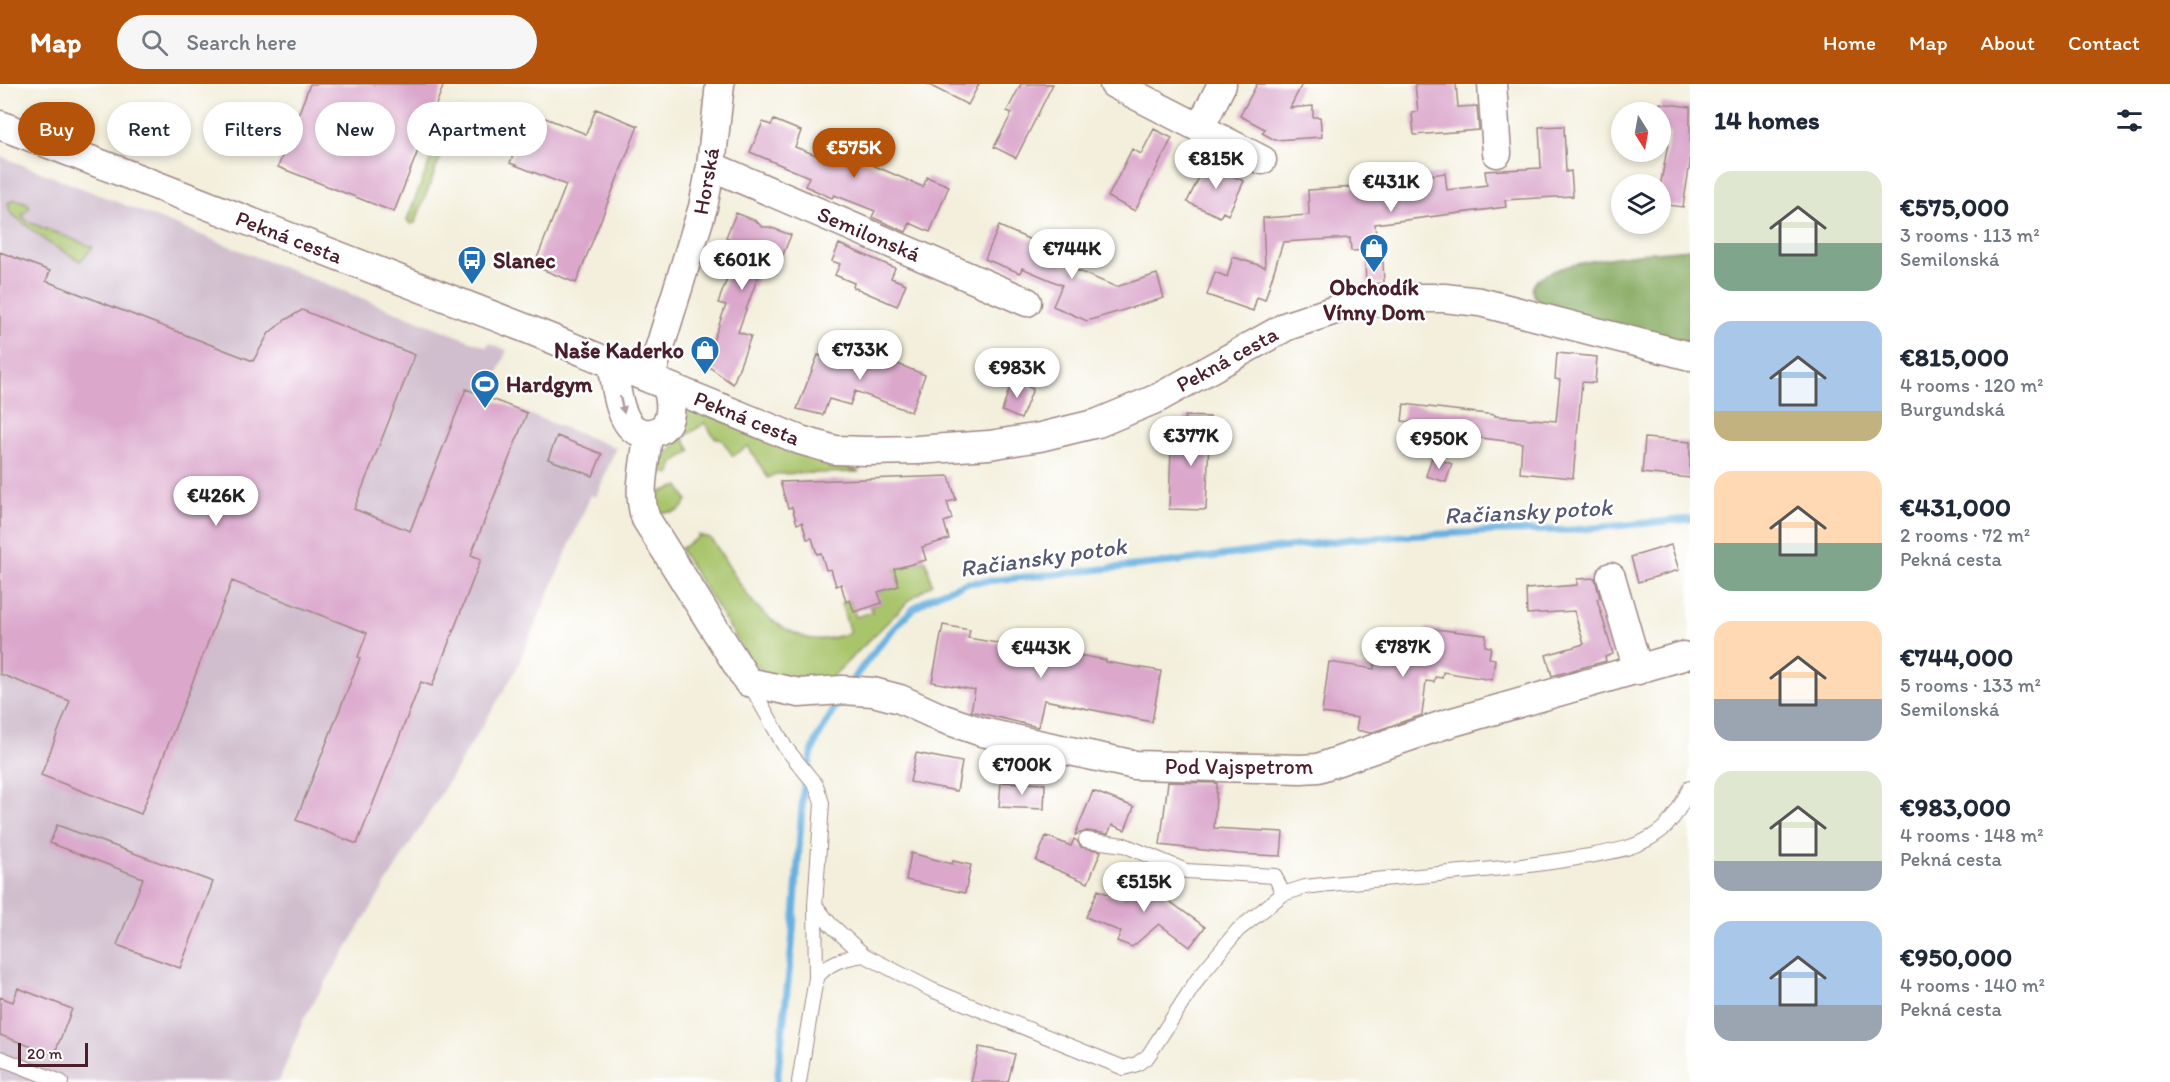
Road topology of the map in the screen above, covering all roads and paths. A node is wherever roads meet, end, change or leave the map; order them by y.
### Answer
1 (720, 84) edge
2 (1114, 84) edge
3 (1222, 84) edge
4 (1492, 84) edge
5 (0, 125) edge
6 (1200, 128) junction
7 (1497, 153) dead end
8 (1262, 160) dead end
9 (711, 166) junction
10 (1027, 302) dead end
11 (1690, 356) edge
12 (612, 363) junction
13 (659, 382) junction
14 (648, 434) junction
15 (1611, 577) dead end
16 (1683, 656) dead end
17 (1638, 670) junction
18 (748, 682) junction
19 (1690, 788) edge
20 (1086, 840) dead end
21 (1283, 894) junction
22 (815, 905) junction
23 (864, 955) junction
24 (816, 978) junction
25 (0, 1058) edge
26 (61, 1082) edge
27 (799, 1082) edge

1 - 9 street, Horská
2 - 6 street
3 - 6 street
4 - 7 street
5 - 12 street, Pekná cesta
6 - 8 street
9 - 10 street, Semilonská
9 - 13 street, Horská
11 - 13 street, Pekná cesta
12 - 13 street, Pekná cesta
12 -> 14 street
13 - 14 street, Pekná cesta
14 - 18 street
15 - 17 street
16 - 17 street, Pod Vajspetrom
17 - 18 street, Pod Vajspetrom
18 - 22 lane
19 - 21 lane
20 - 21 lane
21 - 23 lane
22 - 23 lane
22 - 24 lane
23 - 24 lane
24 - 27 lane
25 - 26 lane

